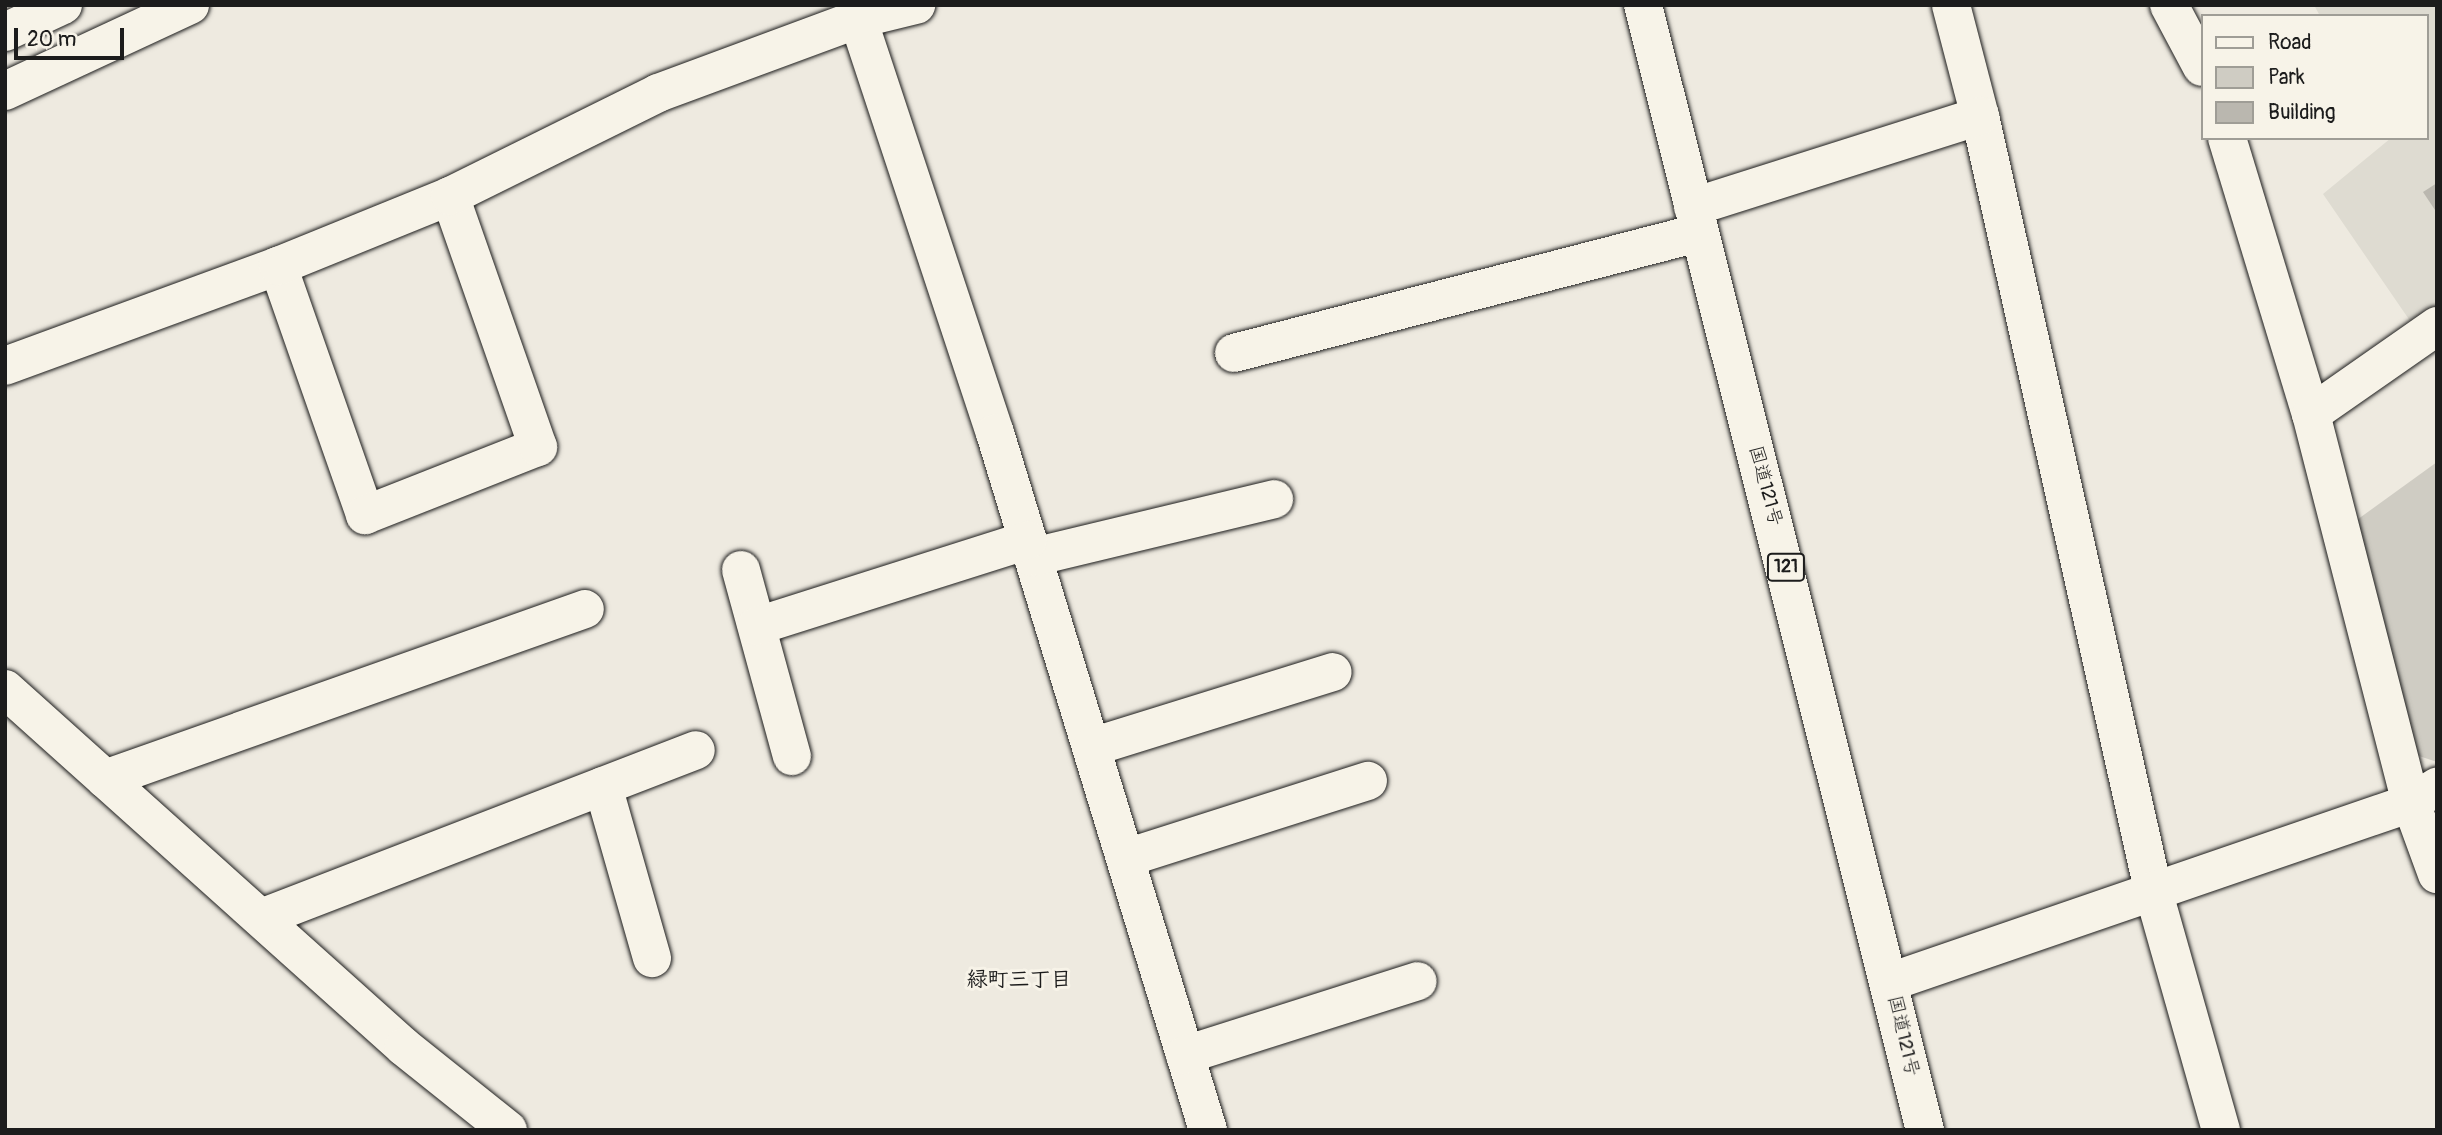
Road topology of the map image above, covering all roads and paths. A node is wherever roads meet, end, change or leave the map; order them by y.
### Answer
1 (62, 5) edge
2 (190, 5) edge
3 (916, 5) edge
4 (1643, 5) edge
5 (1951, 5) edge
6 (2169, 5) edge
7 (858, 19) junction
8 (5, 32) edge
9 (2200, 63) edge
10 (5, 91) edge
11 (1980, 116) junction
12 (2228, 140) edge
13 (450, 196) junction
14 (1696, 220) junction
15 (278, 266) junction
16 (2437, 327) edge
17 (1234, 353) dead end
18 (5, 366) edge
19 (2311, 414) junction
20 (1274, 499) dead end
21 (1031, 549) junction
22 (741, 570) dead end
23 (585, 609) dead end
24 (757, 626) junction
25 (1334, 672) dead end
26 (5, 689) edge
27 (1092, 747) junction
28 (696, 750) dead end
29 (792, 756) dead end
30 (106, 779) junction
31 (1368, 781) dead end
32 (603, 786) junction
33 (2424, 794) edge
34 (1126, 858) junction
35 (2437, 874) edge
36 (2153, 890) junction
37 (261, 918) junction
38 (652, 958) dead end
39 (1418, 981) dead end
40 (1890, 982) junction
41 (1185, 1055) junction
42 (508, 1130) edge
43 (1208, 1130) edge
44 (1925, 1130) edge
45 (2221, 1130) edge

1 - 8 main road
2 - 10 main road
3 - 7 main road
4 - 14 main road, 国道121号 / 121
5 - 11 main road
6 - 9 main road
7 - 13 main road
7 - 21 main road
11 - 14 main road
11 - 36 main road
12 - 19 main road
13 - 15 main road
13 - 15 main road
14 - 17 main road
14 - 40 main road, 国道121号 / 121
15 - 18 main road
16 - 19 main road
19 - 33 main road
20 - 21 main road
21 - 24 main road
21 - 27 main road
22 - 24 main road
23 - 30 main road
24 - 29 main road
25 - 27 main road
26 - 30 main road
27 - 34 main road
28 - 32 main road
30 - 37 main road
31 - 34 main road
32 - 37 main road
32 - 38 main road
33 - 35 main road
33 - 36 main road
34 - 41 main road
36 - 40 main road
36 - 45 main road
37 - 42 main road
39 - 41 main road
40 - 44 main road, 国道121号 / 121
41 - 43 main road

